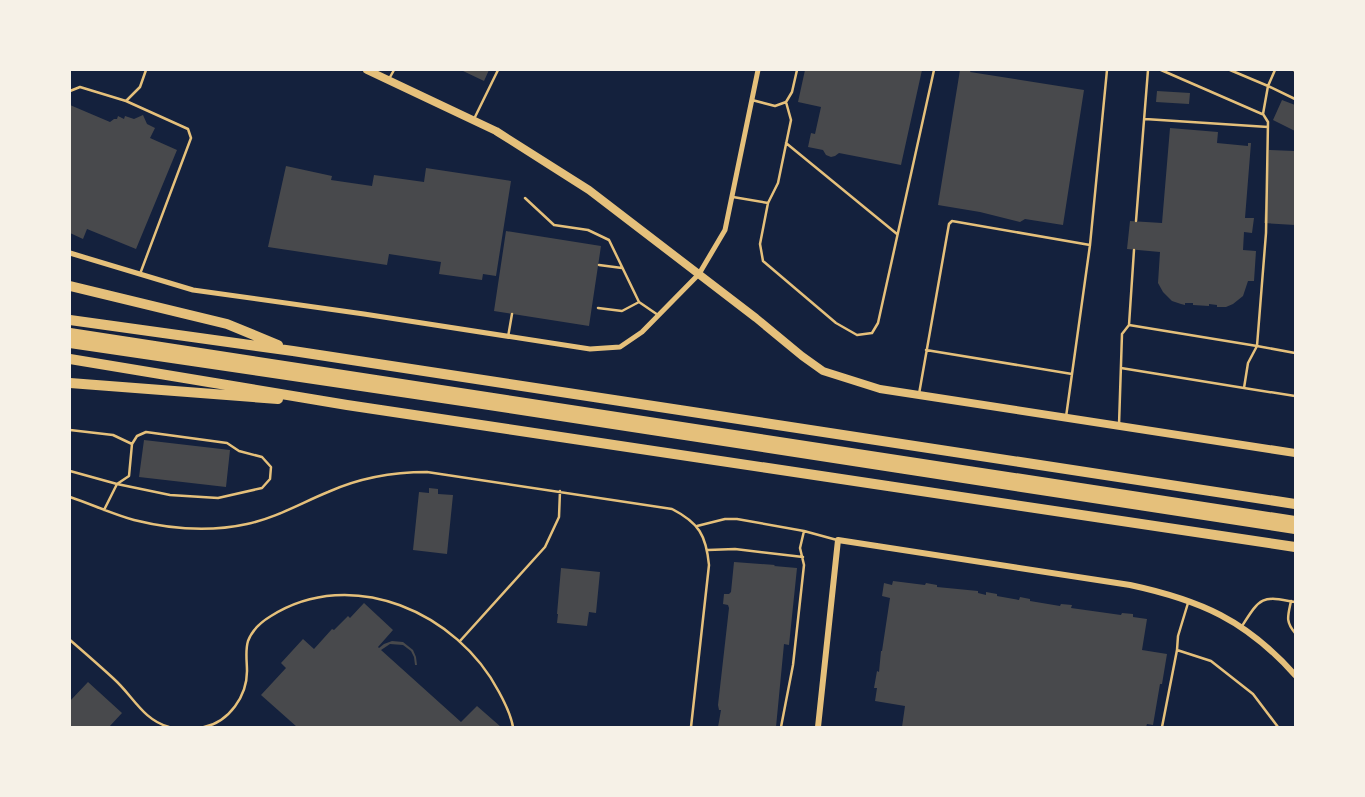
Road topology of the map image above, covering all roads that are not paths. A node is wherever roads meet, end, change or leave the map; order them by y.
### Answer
1 (146, 70) edge
2 (367, 70) edge
3 (394, 70) edge
4 (498, 70) edge
5 (758, 70) edge
6 (797, 70) edge
7 (934, 70) edge
8 (1107, 70) edge
9 (1148, 70) edge
10 (1160, 70) edge
11 (1230, 70) edge
12 (1275, 70) edge
13 (389, 80) junction
14 (1268, 86) junction
15 (70, 90) edge
16 (1295, 99) edge
17 (752, 100) junction
18 (126, 101) junction
19 (786, 102) junction
20 (1262, 114) junction
21 (1144, 119) junction
22 (474, 120) junction
23 (1268, 127) junction
24 (786, 143) junction
25 (732, 196) junction
26 (525, 198) dead end
27 (768, 203) junction
28 (1136, 221) dead end
29 (898, 234) junction
30 (1090, 245) junction
31 (1134, 250) dead end
32 (70, 253) edge
33 (598, 265) dead end
34 (623, 269) junction
35 (140, 274) junction
36 (699, 274) junction
37 (70, 286) edge
38 (639, 302) junction
39 (598, 308) dead end
40 (512, 314) dead end
41 (658, 315) junction
42 (70, 320) edge
43 (1128, 325) junction
44 (70, 333) edge
45 (508, 337) junction
46 (70, 343) edge
47 (1257, 346) junction
48 (926, 350) junction
49 (293, 351) junction
50 (1295, 353) edge
51 (70, 359) edge
52 (1121, 368) junction
53 (1072, 374) junction
54 (70, 384) edge
55 (1244, 388) junction
56 (918, 395) junction
57 (1295, 396) edge
58 (347, 405) junction
59 (1066, 418) junction
60 (1119, 426) junction
61 (70, 430) edge
62 (132, 444) junction
63 (1295, 453) edge
64 (70, 471) edge
65 (117, 484) junction
66 (560, 491) junction
67 (70, 497) edge
68 (1295, 504) edge
69 (104, 510) junction
70 (1295, 521) edge
71 (697, 526) junction
72 (1295, 529) edge
73 (804, 530) junction
74 (838, 540) junction
75 (1295, 547) edge
76 (708, 550) junction
77 (803, 557) junction
78 (1189, 601) junction
79 (1293, 602) edge
80 (1242, 626) junction
81 (1295, 633) edge
82 (70, 640) edge
83 (460, 641) junction
84 (1177, 650) junction
85 (1295, 675) edge
86 (169, 727) edge
87 (204, 727) edge
88 (513, 727) edge
89 (691, 727) edge
90 (781, 727) edge
91 (818, 727) edge
92 (1162, 727) edge
93 (1278, 727) edge

1 - 18 lane
2 - 13 main road
3 - 13 lane
4 - 22 lane
5 - 17 street
6 - 19 lane
7 - 29 lane
8 - 30 lane
9 - 21 lane
10 - 20 lane
11 - 14 lane
12 - 14 lane
13 - 22 main road
14 - 16 lane
14 - 20 lane
15 - 18 lane
17 - 19 lane
17 - 25 street
18 - 35 lane
19 - 24 lane
20 - 23 lane
21 - 23 lane
21 - 28 lane
22 - 36 main road
23 - 47 lane
24 - 27 lane
24 - 29 lane
25 - 27 lane
25 - 36 street
26 - 34 lane
27 - 29 lane
30 - 48 lane
30 - 53 lane
31 - 43 lane
32 - 35 street
33 - 34 lane
34 - 38 lane
35 - 45 street
36 - 41 street
36 - 56 main road
37 - 49 highway
38 - 39 lane
38 - 41 lane
40 - 45 lane
41 - 45 street
42 - 49 highway
43 - 47 lane
43 - 52 lane
44 - 70 highway
46 - 72 highway
47 - 50 lane
47 - 55 lane
48 - 53 lane
48 - 56 lane
49 - 68 highway
51 - 58 highway
52 - 55 lane
52 - 60 lane
53 - 59 lane
54 - 58 highway
55 - 57 lane
56 - 59 main road
58 - 75 highway
59 - 60 main road
60 - 63 main road
61 - 62 lane
62 - 65 lane
62 - 65 lane
64 - 65 lane
65 - 69 lane
66 - 69 lane
66 - 71 lane
66 - 83 lane
67 - 69 lane
71 - 73 lane
71 - 76 lane
73 - 74 lane
73 - 77 lane
74 - 78 street
74 - 91 street
76 - 77 lane
76 - 89 lane
77 - 90 lane
78 - 80 street
78 - 84 lane
79 - 80 lane
79 - 81 lane
80 - 85 street
82 - 86 lane
83 - 87 lane
83 - 88 lane
84 - 92 lane
84 - 93 lane

